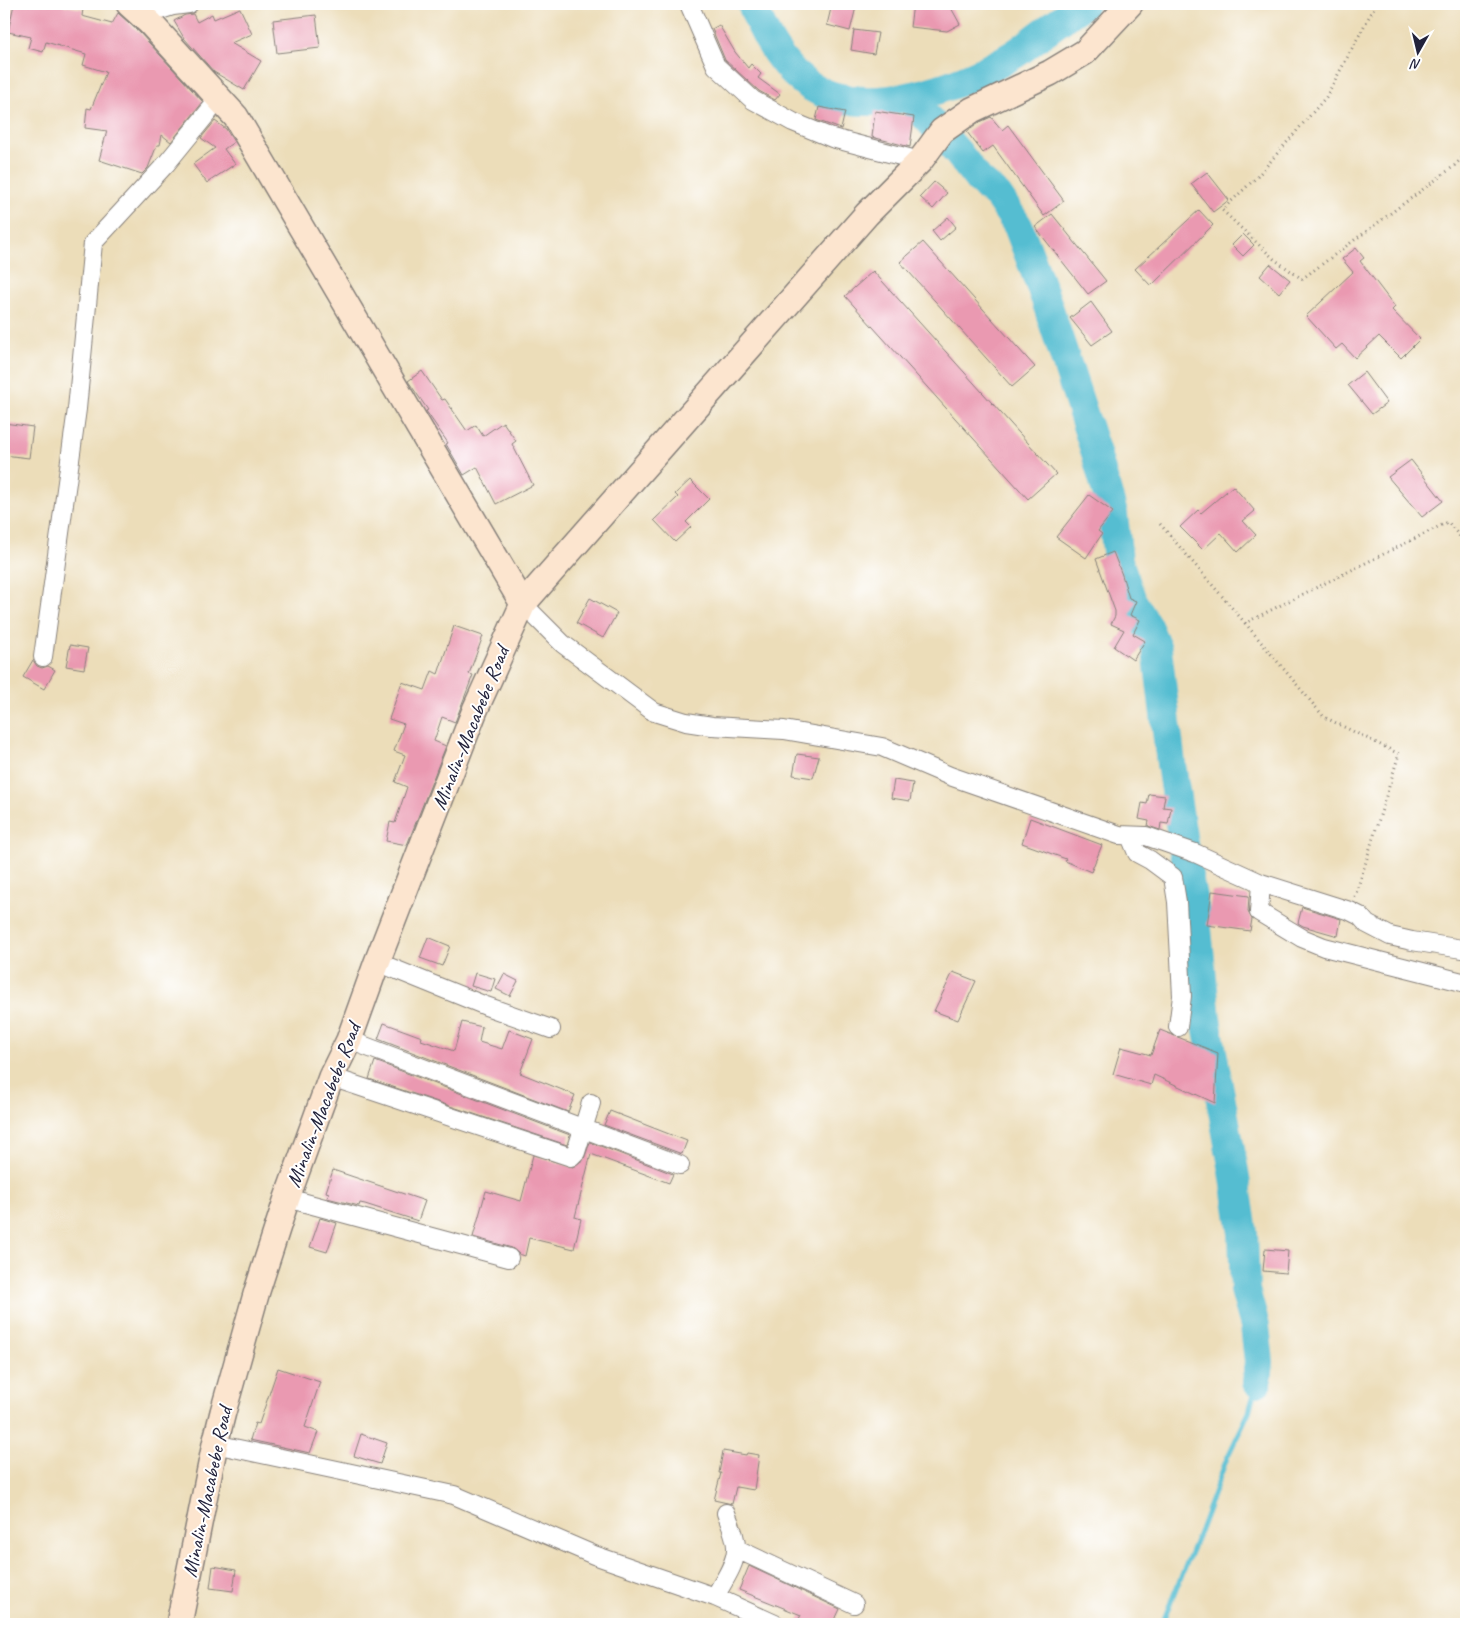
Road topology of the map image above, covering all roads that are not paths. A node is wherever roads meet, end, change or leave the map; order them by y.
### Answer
1 (190, 4) edge
2 (689, 4) edge
3 (1130, 4) edge
4 (135, 10) edge
5 (219, 98) junction
6 (920, 161) junction
7 (523, 604) junction
8 (43, 657) dead end
9 (1138, 836) junction
10 (1261, 883) junction
11 (1462, 949) dead end
12 (376, 962) junction
13 (1466, 984) edge
14 (1178, 1027) dead end
15 (551, 1029) dead end
16 (349, 1040) junction
17 (331, 1077) junction
18 (591, 1102) dead end
19 (584, 1128) junction
20 (680, 1166) dead end
21 (287, 1198) junction
22 (509, 1258) dead end
23 (215, 1444) junction
24 (726, 1513) dead end
25 (737, 1549) junction
26 (715, 1597) junction
27 (854, 1604) dead end
28 (179, 1624) edge
29 (775, 1624) edge

1 - 4 street
2 - 6 street
3 - 6 main road, Minalin-Macabebe Road
4 - 5 main road
5 - 7 main road
5 - 8 street
6 - 7 main road, Minalin-Macabebe Road
7 - 9 street
7 - 12 main road, Minalin-Macabebe Road
9 - 10 street
9 - 14 street
10 - 11 street
10 - 13 street
12 - 15 street
12 - 16 main road, Minalin-Macabebe Road
16 - 17 main road, Minalin-Macabebe Road
16 - 19 street
17 - 19 street
17 - 21 main road, Minalin-Macabebe Road
18 - 19 street
19 - 20 street
21 - 22 street
21 - 23 main road, Minalin-Macabebe Road
23 - 26 street
23 - 28 main road, Minalin-Macabebe Road
24 - 25 street
25 - 26 street
25 - 27 street
26 - 29 street

